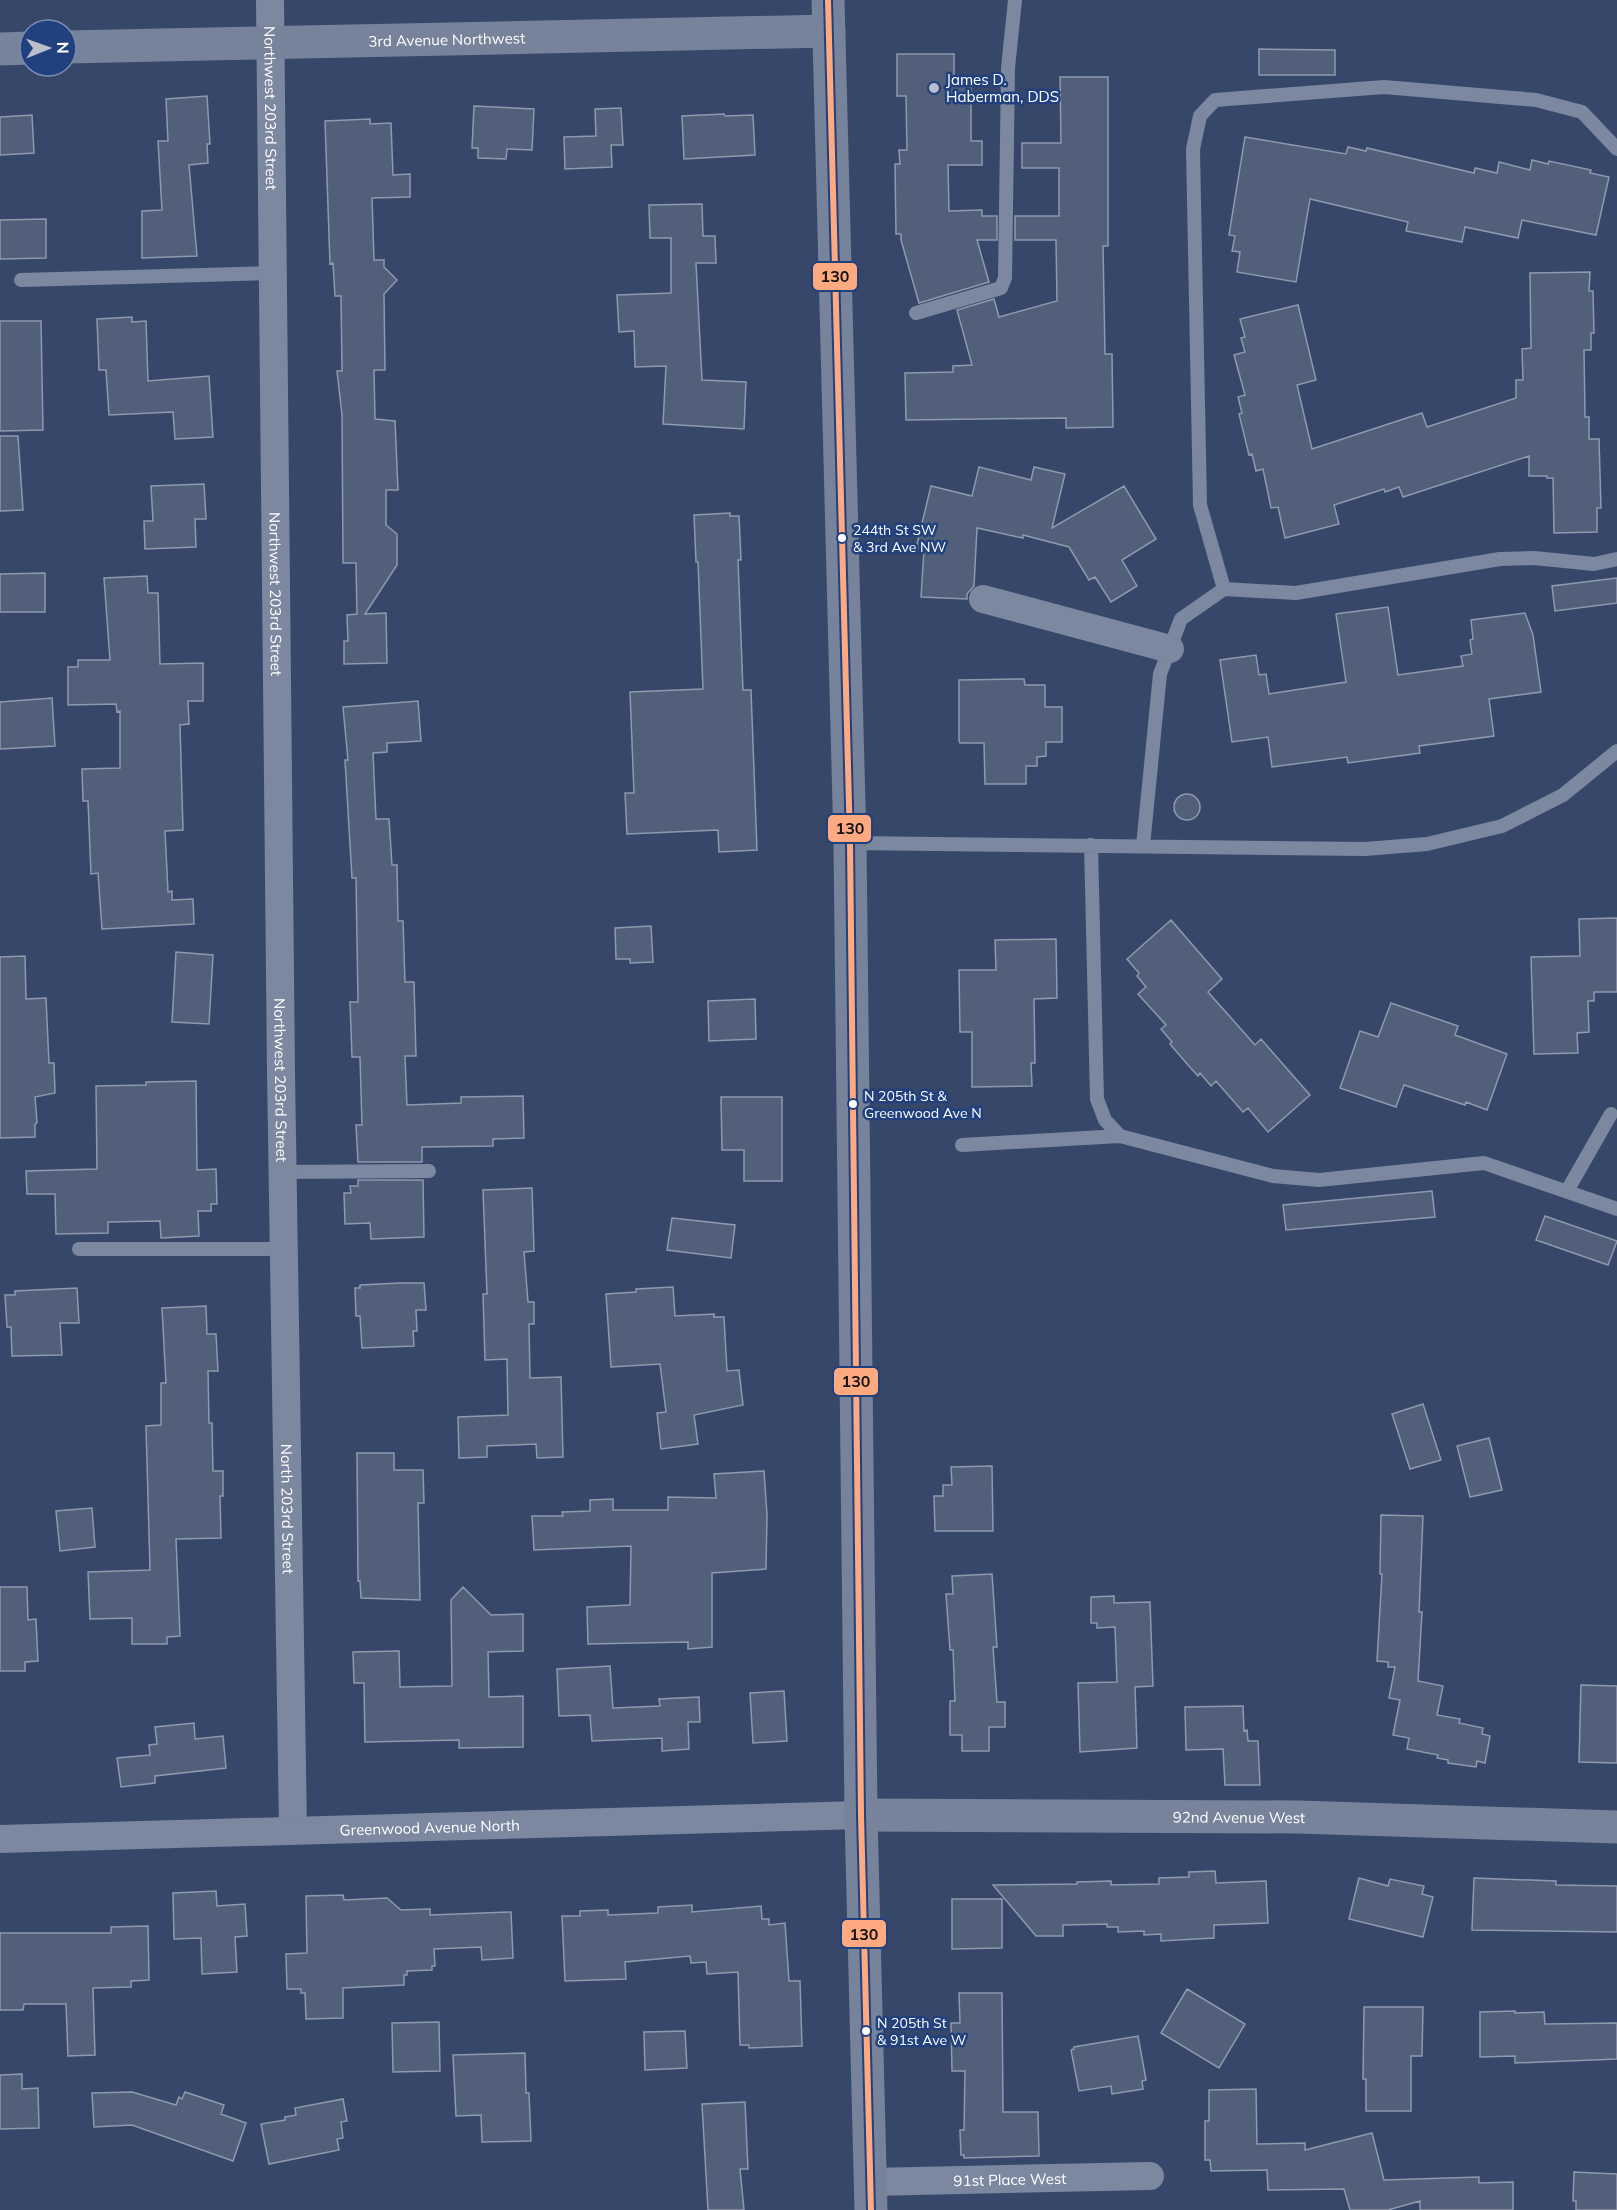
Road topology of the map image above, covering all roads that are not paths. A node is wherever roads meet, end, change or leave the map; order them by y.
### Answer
1 (270, 0) edge
2 (1015, 0) edge
3 (829, 15) edge
4 (271, 43) junction
5 (78, 47) edge
6 (0, 48) edge
7 (18, 48) edge
8 (1617, 149) edge
9 (273, 273) junction
10 (21, 280) dead end
11 (916, 314) dead end
12 (1617, 559) edge
13 (1224, 589) junction
14 (983, 599) dead end
15 (1170, 649) junction
16 (1617, 751) edge
17 (850, 843) junction
18 (1091, 845) junction
19 (1143, 846) junction
20 (1611, 1114) dead end
21 (1120, 1136) junction
22 (962, 1145) dead end
23 (429, 1172) dead end
24 (283, 1180) junction
25 (1567, 1191) junction
26 (1617, 1209) edge
27 (79, 1249) dead end
28 (284, 1249) junction
29 (861, 1815) junction
30 (1617, 1827) edge
31 (293, 1830) junction
32 (0, 1839) edge
33 (1150, 2176) dead end
34 (870, 2196) edge

1 - 4 street, Northwest 203rd Street
2 - 11 lane
3 - 4 street, 3rd Avenue Northwest
3 - 17 street
4 - 5 street, 3rd Avenue Northwest
4 - 9 street, Northwest 203rd Street
6 - 7 street
8 - 13 lane
9 - 10 lane
9 - 24 street, Northwest 203rd Street
12 - 13 lane
13 - 15 lane
14 - 15 street
15 - 19 lane
16 - 19 lane
17 - 18 lane
17 - 29 street
18 - 19 lane
18 - 21 lane
20 - 25 lane
21 - 22 lane
21 - 25 lane
23 - 24 lane
24 - 28 street, North 203rd Street
25 - 26 lane
27 - 28 lane
28 - 31 street, North 203rd Street
29 - 30 street, 92nd Avenue West
29 - 31 street, Greenwood Avenue North
29 - 34 street
31 - 32 street, Greenwood Avenue North
33 - 34 street, 91st Place West

